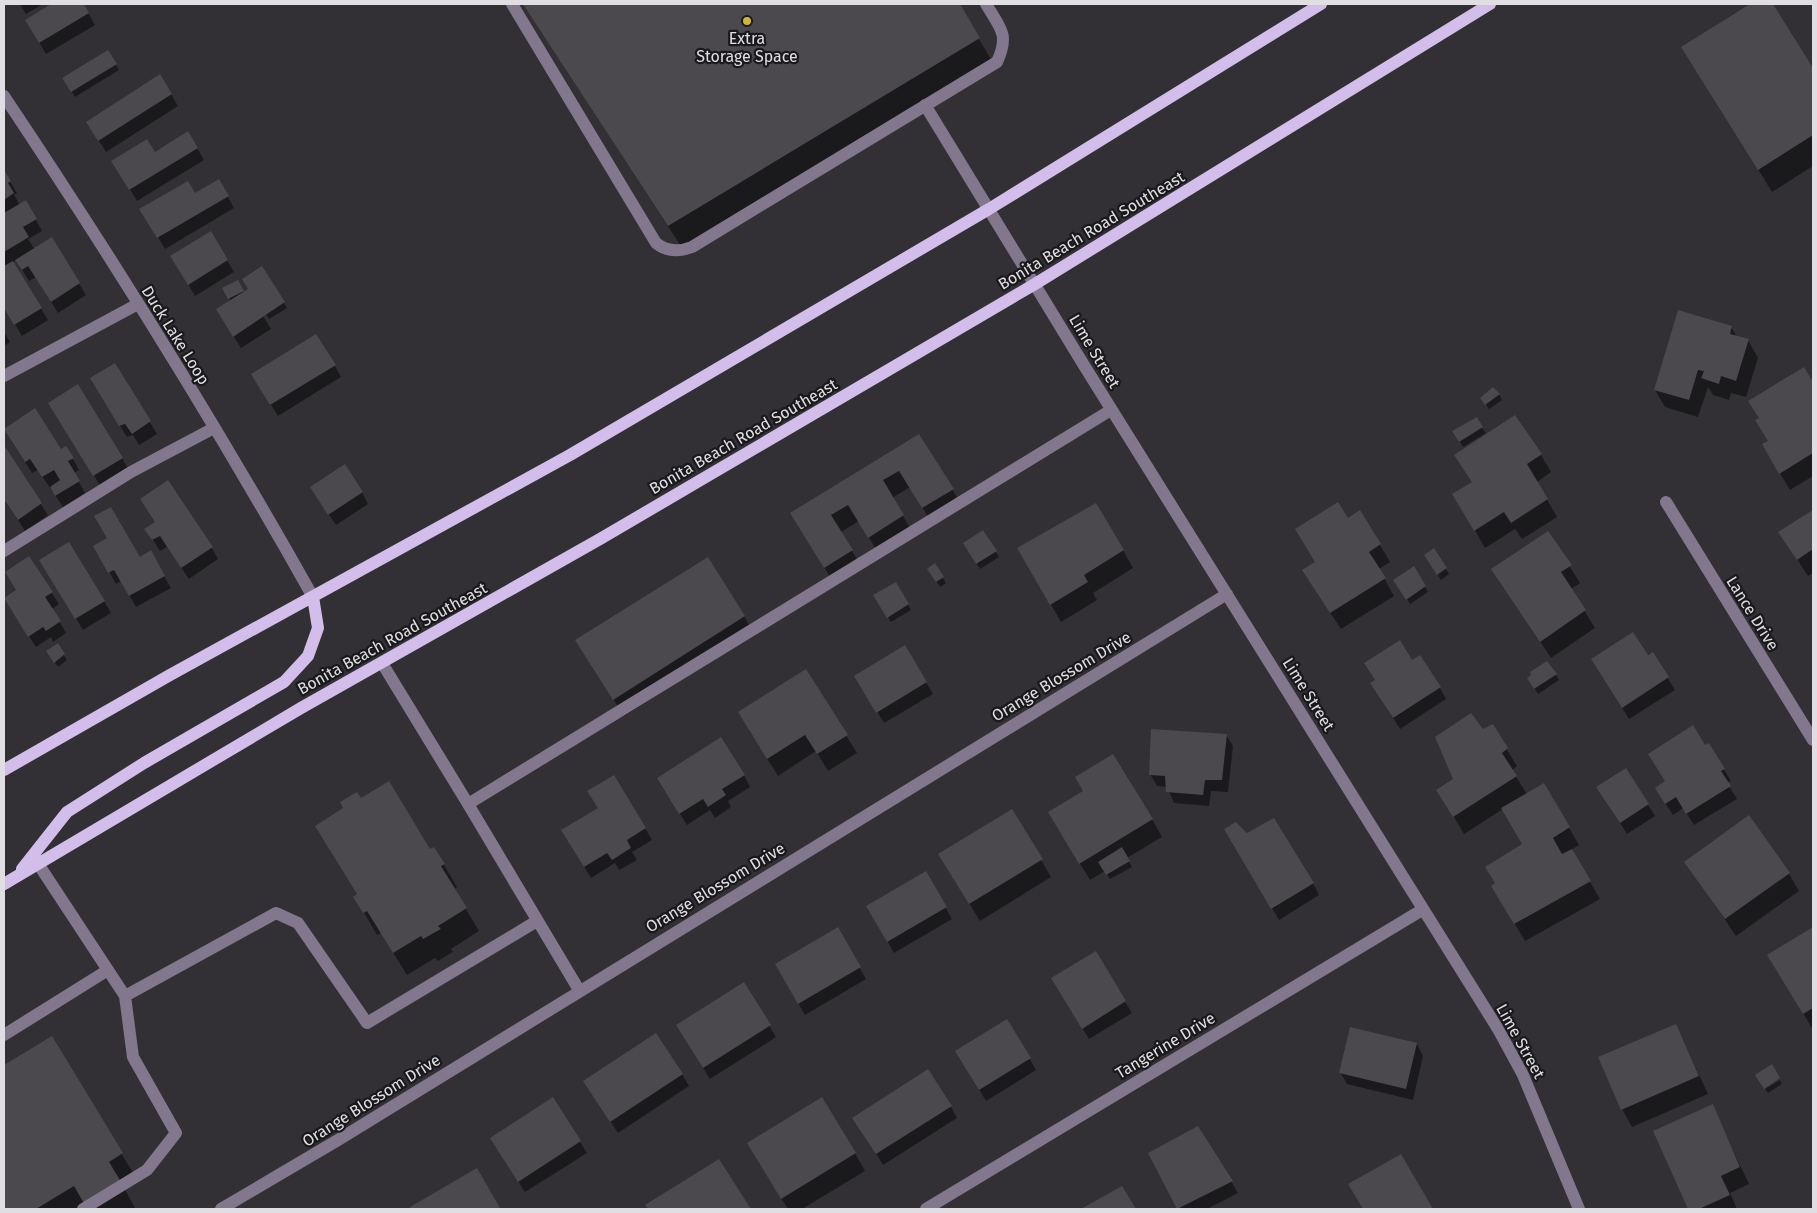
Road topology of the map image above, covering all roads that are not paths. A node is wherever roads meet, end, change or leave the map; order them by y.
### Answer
1 (512, 4) edge
2 (986, 4) edge
3 (1321, 4) edge
4 (1490, 4) edge
5 (4, 96) edge
6 (925, 105) junction
7 (988, 209) junction
8 (1035, 284) junction
9 (138, 304) junction
10 (4, 376) edge
11 (1111, 410) junction
12 (214, 428) junction
13 (1666, 502) dead end
14 (4, 551) edge
15 (1227, 594) junction
16 (313, 596) junction
17 (382, 663) junction
18 (1813, 740) edge
19 (4, 770) edge
20 (468, 804) junction
21 (36, 860) junction
22 (4, 884) edge
23 (1422, 910) junction
24 (537, 921) junction
25 (108, 970) junction
26 (579, 990) junction
27 (125, 996) junction
28 (4, 1035) edge
29 (83, 1209) edge
30 (221, 1209) edge
31 (926, 1209) edge
32 (1579, 1209) edge

1 - 6 street
2 - 6 street
3 - 7 main road
4 - 8 main road, Bonita Beach Road Southeast
5 - 9 street, Duck Lake Loop
6 - 7 street, Lime Street
7 - 8 street, Lime Street
7 - 16 main road
8 - 11 street, Lime Street
8 - 17 main road, Bonita Beach Road Southeast
9 - 10 street
9 - 12 street, Duck Lake Loop
11 - 15 street, Lime Street
11 - 20 street
12 - 14 street
12 - 16 street, Duck Lake Loop
13 - 18 street, Lance Drive
15 - 23 street, Lime Street
15 - 26 street, Orange Blossom Drive
16 - 19 main road
16 - 21 main road
17 - 20 street
17 - 21 main road, Bonita Beach Road Southeast
20 - 24 street
21 - 22 main road
21 - 25 street
23 - 31 street, Tangerine Drive
23 - 32 street, Lime Street
24 - 26 street
24 - 27 street
25 - 27 street
25 - 28 street
26 - 30 street, Orange Blossom Drive
27 - 29 street

